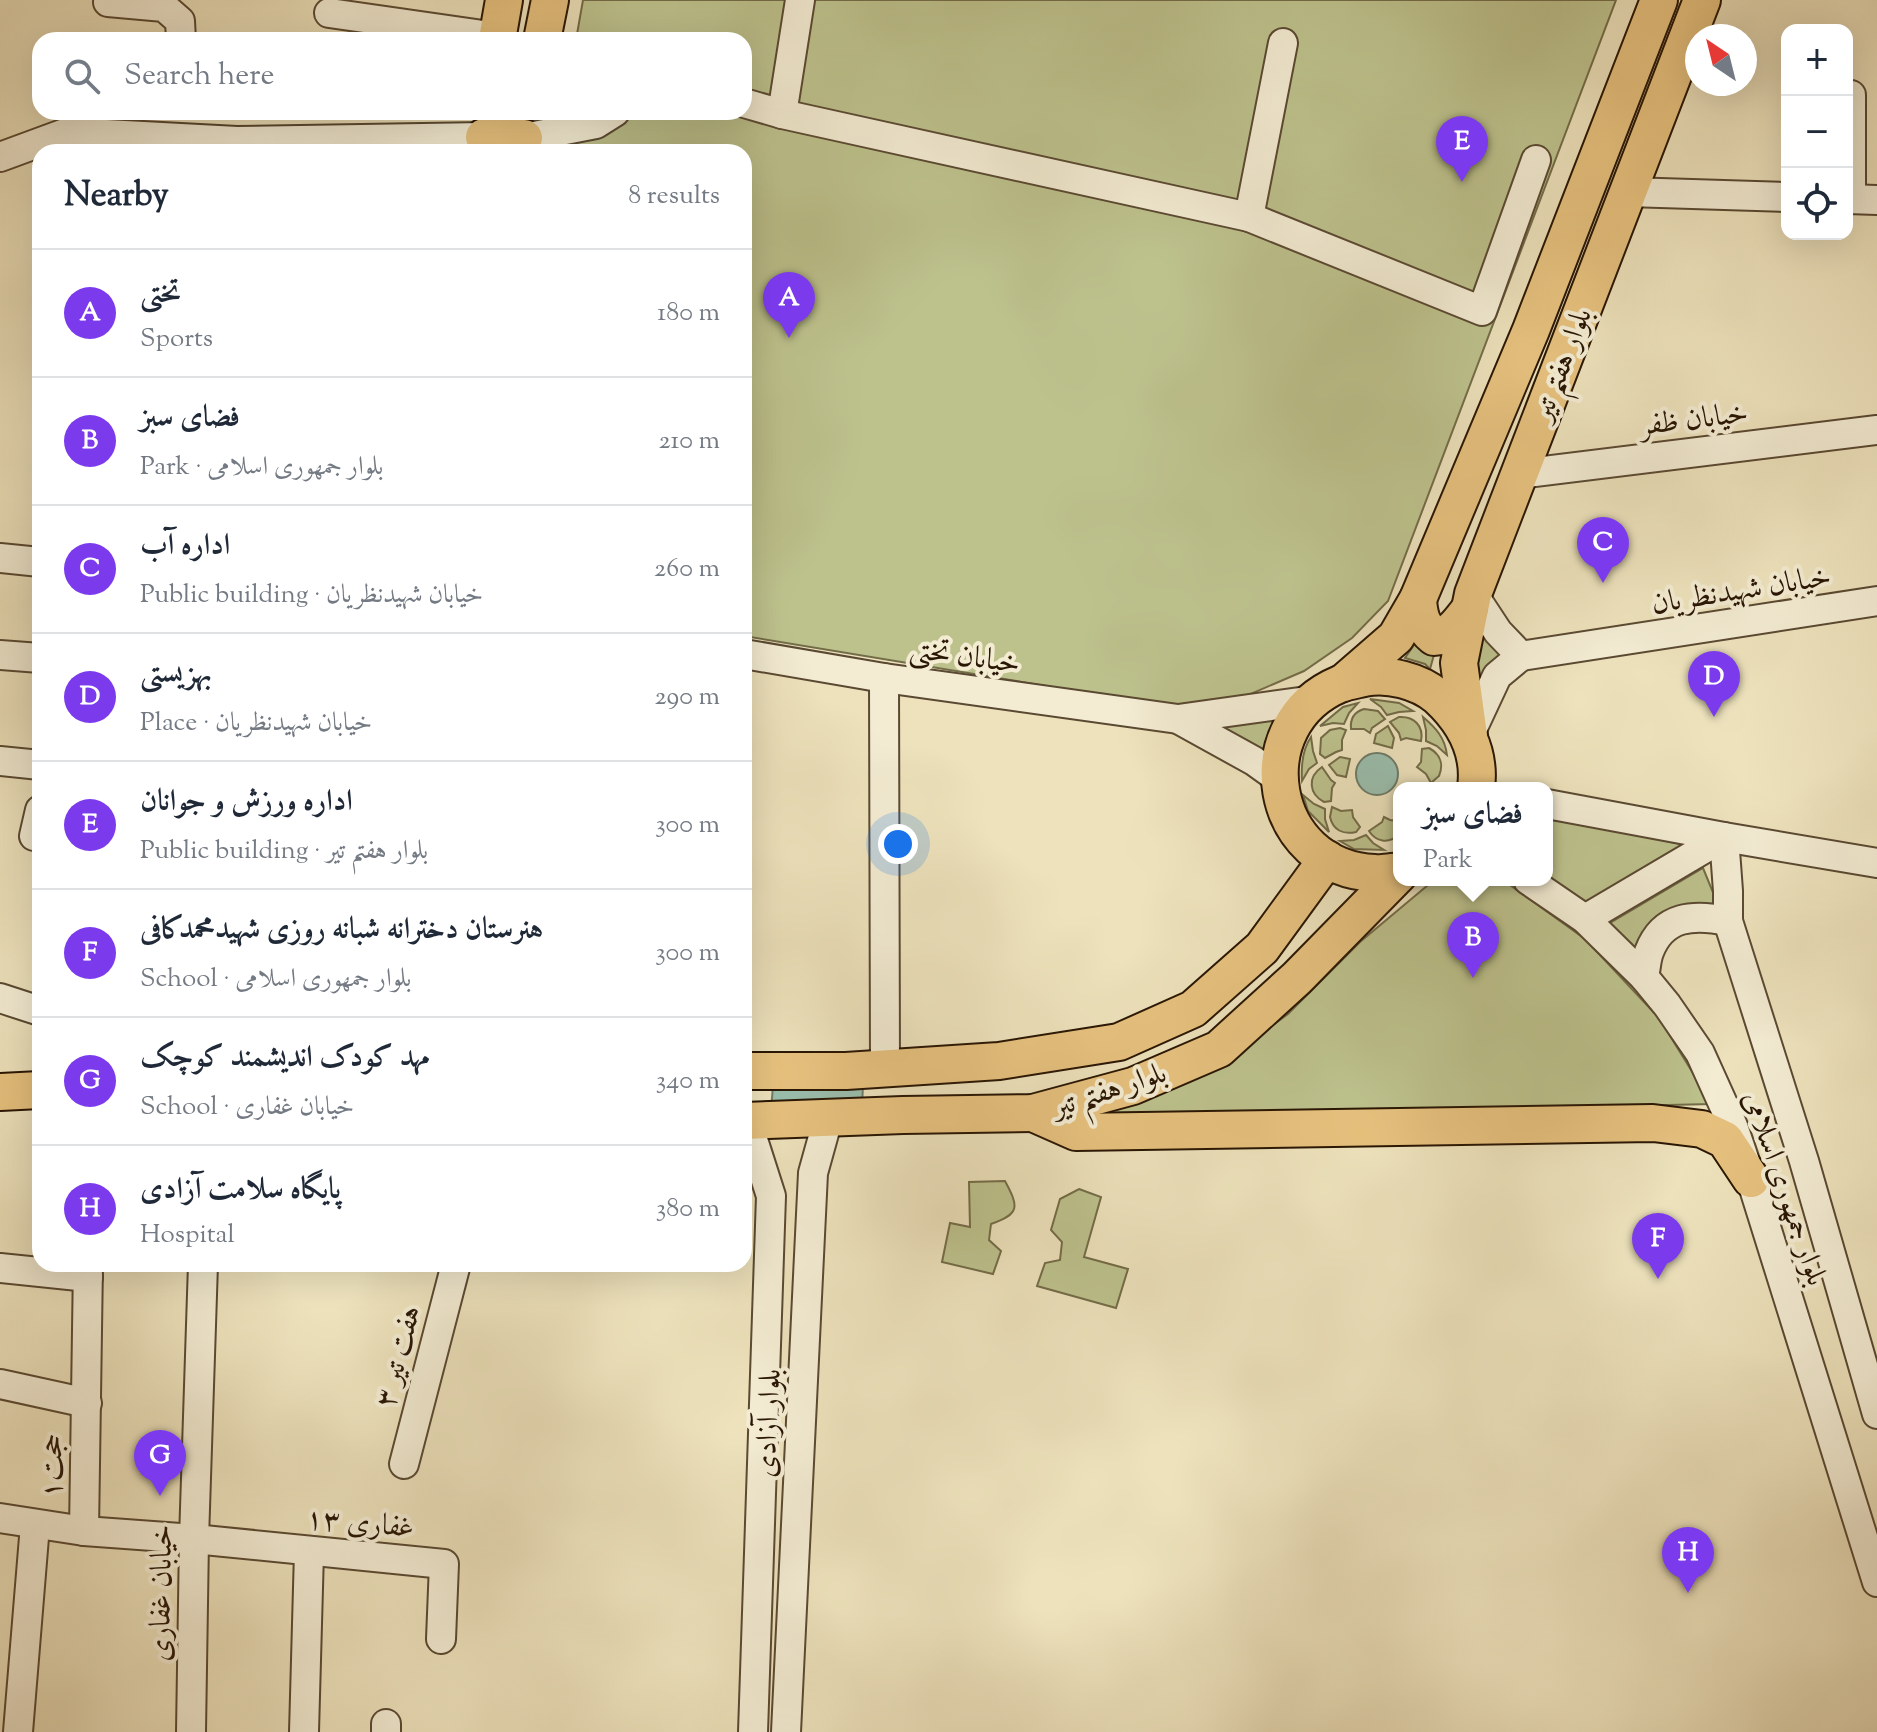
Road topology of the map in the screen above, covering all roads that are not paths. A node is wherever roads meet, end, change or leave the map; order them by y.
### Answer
1 (504, 0) edge
2 (550, 0) edge
3 (800, 0) edge
4 (1659, 0) edge
5 (1702, 0) edge
6 (108, 2) edge
7 (328, 18) edge
8 (181, 32) edge
9 (446, 32) edge
10 (498, 32) edge
11 (544, 32) edge
12 (1283, 43) dead end
13 (1851, 96) edge
14 (752, 105) edge
15 (782, 114) junction
16 (602, 120) edge
17 (185, 125) edge
18 (342, 125) edge
19 (52, 134) edge
20 (484, 134) edge
21 (525, 134) edge
22 (230, 144) edge
23 (251, 144) edge
24 (0, 157) edge
25 (1536, 160) dead end
26 (1628, 192) junction
27 (1781, 197) edge
28 (1858, 199) edge
29 (1249, 217) junction
30 (1877, 430) edge
31 (1519, 474) junction
32 (0, 558) edge
33 (32, 561) edge
34 (1418, 599) junction
35 (1472, 601) junction
36 (1877, 601) edge
37 (0, 655) edge
38 (752, 655) edge
39 (1521, 656) junction
40 (32, 657) edge
41 (884, 678) junction
42 (1328, 692) junction
43 (1178, 719) junction
44 (1469, 736) junction
45 (0, 761) edge
46 (32, 764) edge
47 (1279, 779) junction
48 (1477, 782) edge
49 (1553, 805) edge
50 (1724, 837) junction
51 (1327, 859) junction
52 (1877, 863) edge
53 (1393, 873) edge
54 (1393, 878) edge
55 (1537, 886) edge
56 (1585, 919) junction
57 (1728, 921) junction
58 (1644, 977) junction
59 (0, 998) edge
60 (32, 1008) edge
61 (885, 1070) junction
62 (752, 1071) edge
63 (32, 1090) edge
64 (0, 1092) edge
65 (1033, 1113) junction
66 (828, 1119) junction
67 (752, 1121) edge
68 (752, 1139) edge
69 (1751, 1179) junction
70 (0, 1268) edge
71 (32, 1269) edge
72 (88, 1272) edge
73 (203, 1272) edge
74 (454, 1272) edge
75 (0, 1384) edge
76 (87, 1403) junction
77 (1877, 1414) edge
78 (404, 1464) dead end
79 (0, 1518) edge
80 (35, 1525) junction
81 (84, 1531) junction
82 (194, 1539) junction
83 (309, 1552) junction
84 (1877, 1582) edge
85 (441, 1639) dead end
86 (19, 1725) edge
87 (191, 1732) edge
88 (304, 1732) edge
89 (753, 1732) edge
90 (786, 1732) edge

1 - 10 main road
2 - 11 main road
3 - 15 street
4 - 34 main road, بلوار هفتم تیر
5 - 26 main road, بلوار هفتم تیر
6 - 8 street
7 - 9 street
12 - 29 street
13 - 28 street
14 - 15 street
15 - 29 street
16 - 21 street
17 - 19 street
17 - 22 street
18 - 20 street
18 - 23 street
19 - 24 street
20 - 21 main road
25 - 29 street
26 - 27 street
26 - 31 main road, بلوار هفتم تیر
30 - 31 street, خیابان ظفر
31 - 35 main road, بلوار هفتم تیر
32 - 33 street
34 - 35 main road
34 - 42 main road, بلوار هفتم تیر
35 - 39 street
35 - 44 main road, بلوار هفتم تیر
36 - 39 street, خیابان شهیدنظریان
37 - 40 street
38 - 41 street, خیابان تختی
39 - 44 street
41 - 43 street, خیابان تختی
41 - 61 street
42 - 43 street
42 - 44 main road
42 - 47 main road, بلوار هفتم تیر
43 - 47 street
44 - 48 main road, بلوار هفتم تیر
45 - 46 street
47 - 51 main road
49 - 50 street
50 - 52 street
50 - 56 street
50 - 57 street, بلوار جمهوری اسلامی
51 - 53 main road
51 - 61 main road, بلوار هفتم تیر
54 - 65 main road, بلوار هفتم تیر
55 - 56 street, بلوار جمهوری اسلامی
56 - 58 street, بلوار جمهوری اسلامی
57 - 58 street
57 - 77 street, بلوار جمهوری اسلامی
58 - 69 street, بلوار جمهوری اسلامی
59 - 60 street
61 - 62 main road, بلوار هفتم تیر
63 - 64 main road
65 - 66 main road, بلوار هفتم تیر
65 - 69 main road
66 - 67 main road, بلوار هفتم تیر
66 - 90 street, بلوار آزادی
68 - 89 street, بلوار آزادی
69 - 84 street, بلوار جمهوری اسلامی
70 - 71 street
72 - 76 street, حجت۱
73 - 82 street, خیابان غفاری
74 - 78 street, هفت تیر ۳
75 - 76 street
76 - 81 street, حجت۱
79 - 80 street, غفاری ۱۳
80 - 81 street, غفاری ۱۳
80 - 86 street
81 - 82 street, غفاری ۱۳
82 - 83 street, غفاری ۱۳
82 - 87 street, خیابان غفاری
83 - 85 street, غفاری ۱۳
83 - 88 street

